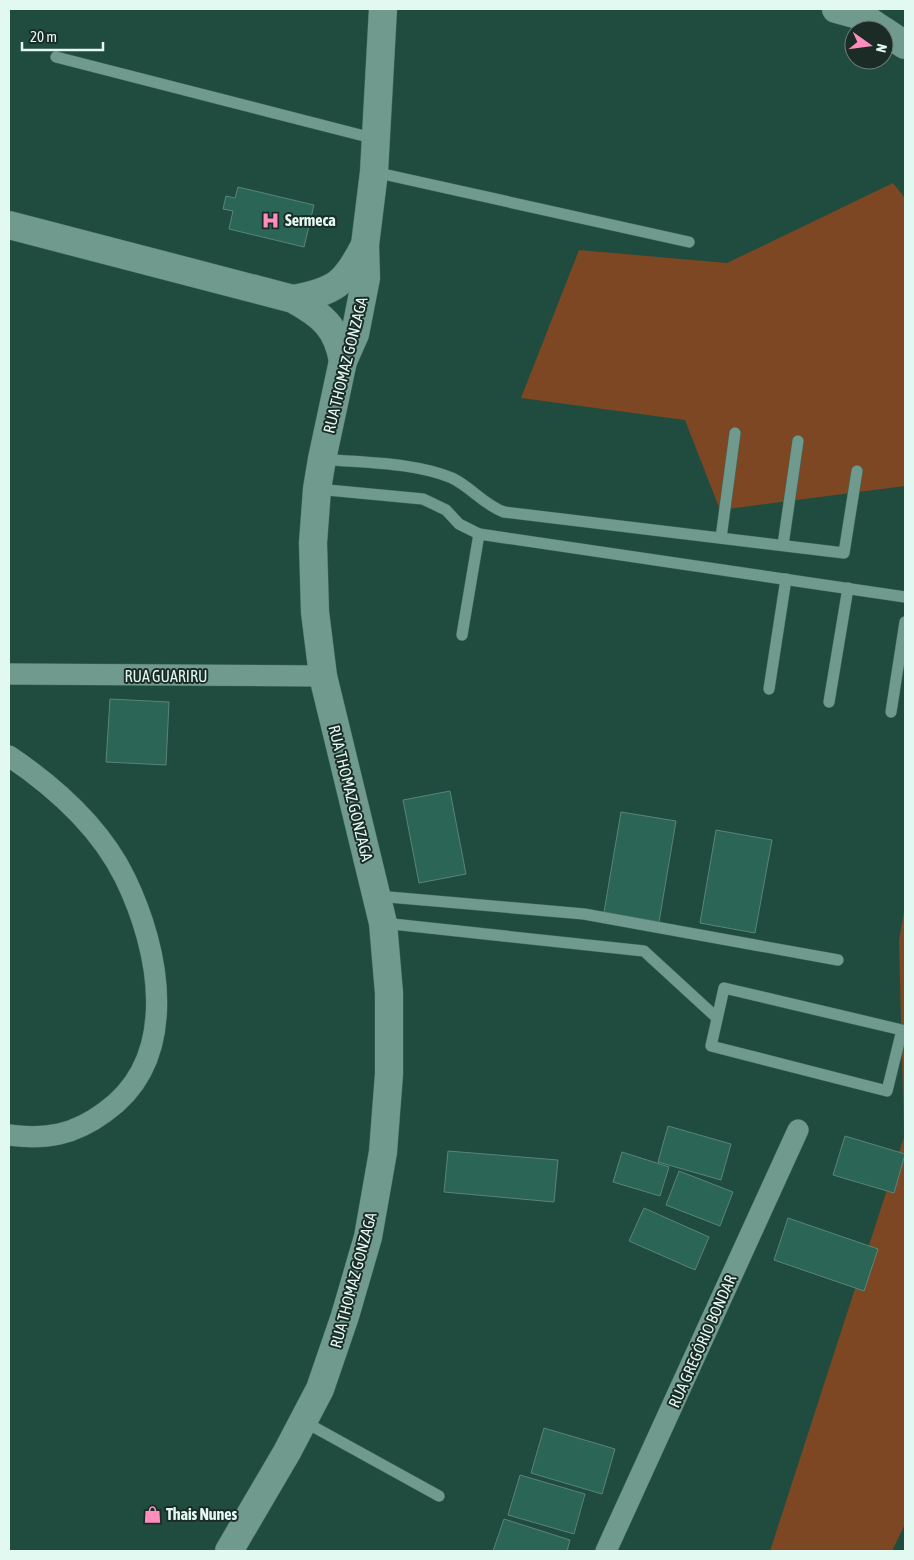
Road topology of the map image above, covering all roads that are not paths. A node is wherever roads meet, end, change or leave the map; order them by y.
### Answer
1 (384, 9) edge
2 (836, 9) edge
3 (866, 20) edge
4 (894, 38) edge
5 (905, 45) edge
6 (56, 57) dead end
7 (376, 139) junction
8 (374, 172) junction
9 (9, 225) edge
10 (690, 242) dead end
11 (364, 246) junction
12 (293, 299) junction
13 (342, 362) junction
14 (735, 433) dead end
15 (798, 441) dead end
16 (322, 459) junction
17 (857, 471) dead end
18 (317, 489) junction
19 (479, 534) junction
20 (721, 538) junction
21 (783, 545) junction
22 (786, 579) junction
23 (848, 588) junction
24 (905, 597) edge
25 (905, 622) edge
26 (462, 635) dead end
27 (9, 674) edge
28 (323, 676) junction
29 (769, 688) dead end
30 (829, 702) dead end
31 (891, 712) dead end
32 (9, 756) edge
33 (377, 896) junction
34 (383, 923) junction
35 (838, 960) dead end
36 (717, 1018) junction
37 (798, 1130) dead end
38 (9, 1135) edge
39 (303, 1421) junction
40 (439, 1496) dead end
41 (228, 1551) edge
42 (606, 1551) edge

1 - 7 main road, RUA THOMAZ GONZAGA
2 - 3 main road
4 - 5 main road
6 - 7 lane
7 - 8 main road, RUA THOMAZ GONZAGA
8 - 10 lane
8 - 11 main road, RUA THOMAZ GONZAGA
9 - 12 main road
11 - 12 main road
11 - 13 main road, RUA THOMAZ GONZAGA
12 - 13 main road
13 - 16 main road, RUA THOMAZ GONZAGA
14 - 20 lane
15 - 21 lane
16 - 18 main road, RUA THOMAZ GONZAGA
16 - 20 lane
17 - 21 lane
18 - 19 lane
18 - 28 main road, RUA THOMAZ GONZAGA
19 - 22 lane
19 - 26 lane
20 - 21 lane
22 - 23 lane
22 - 29 lane
23 - 24 lane
23 - 30 lane
25 - 31 lane
27 - 28 street, RUA GUARIRU
28 - 33 main road, RUA THOMAZ GONZAGA
32 - 38 street
33 - 34 main road, RUA THOMAZ GONZAGA
33 - 35 lane
34 - 36 lane
34 - 39 main road, RUA THOMAZ GONZAGA
36 - 36 lane
37 - 42 street, RUA GREGÓRIO BONDAR
39 - 40 lane
39 - 41 main road, RUA THOMAZ GONZAGA

